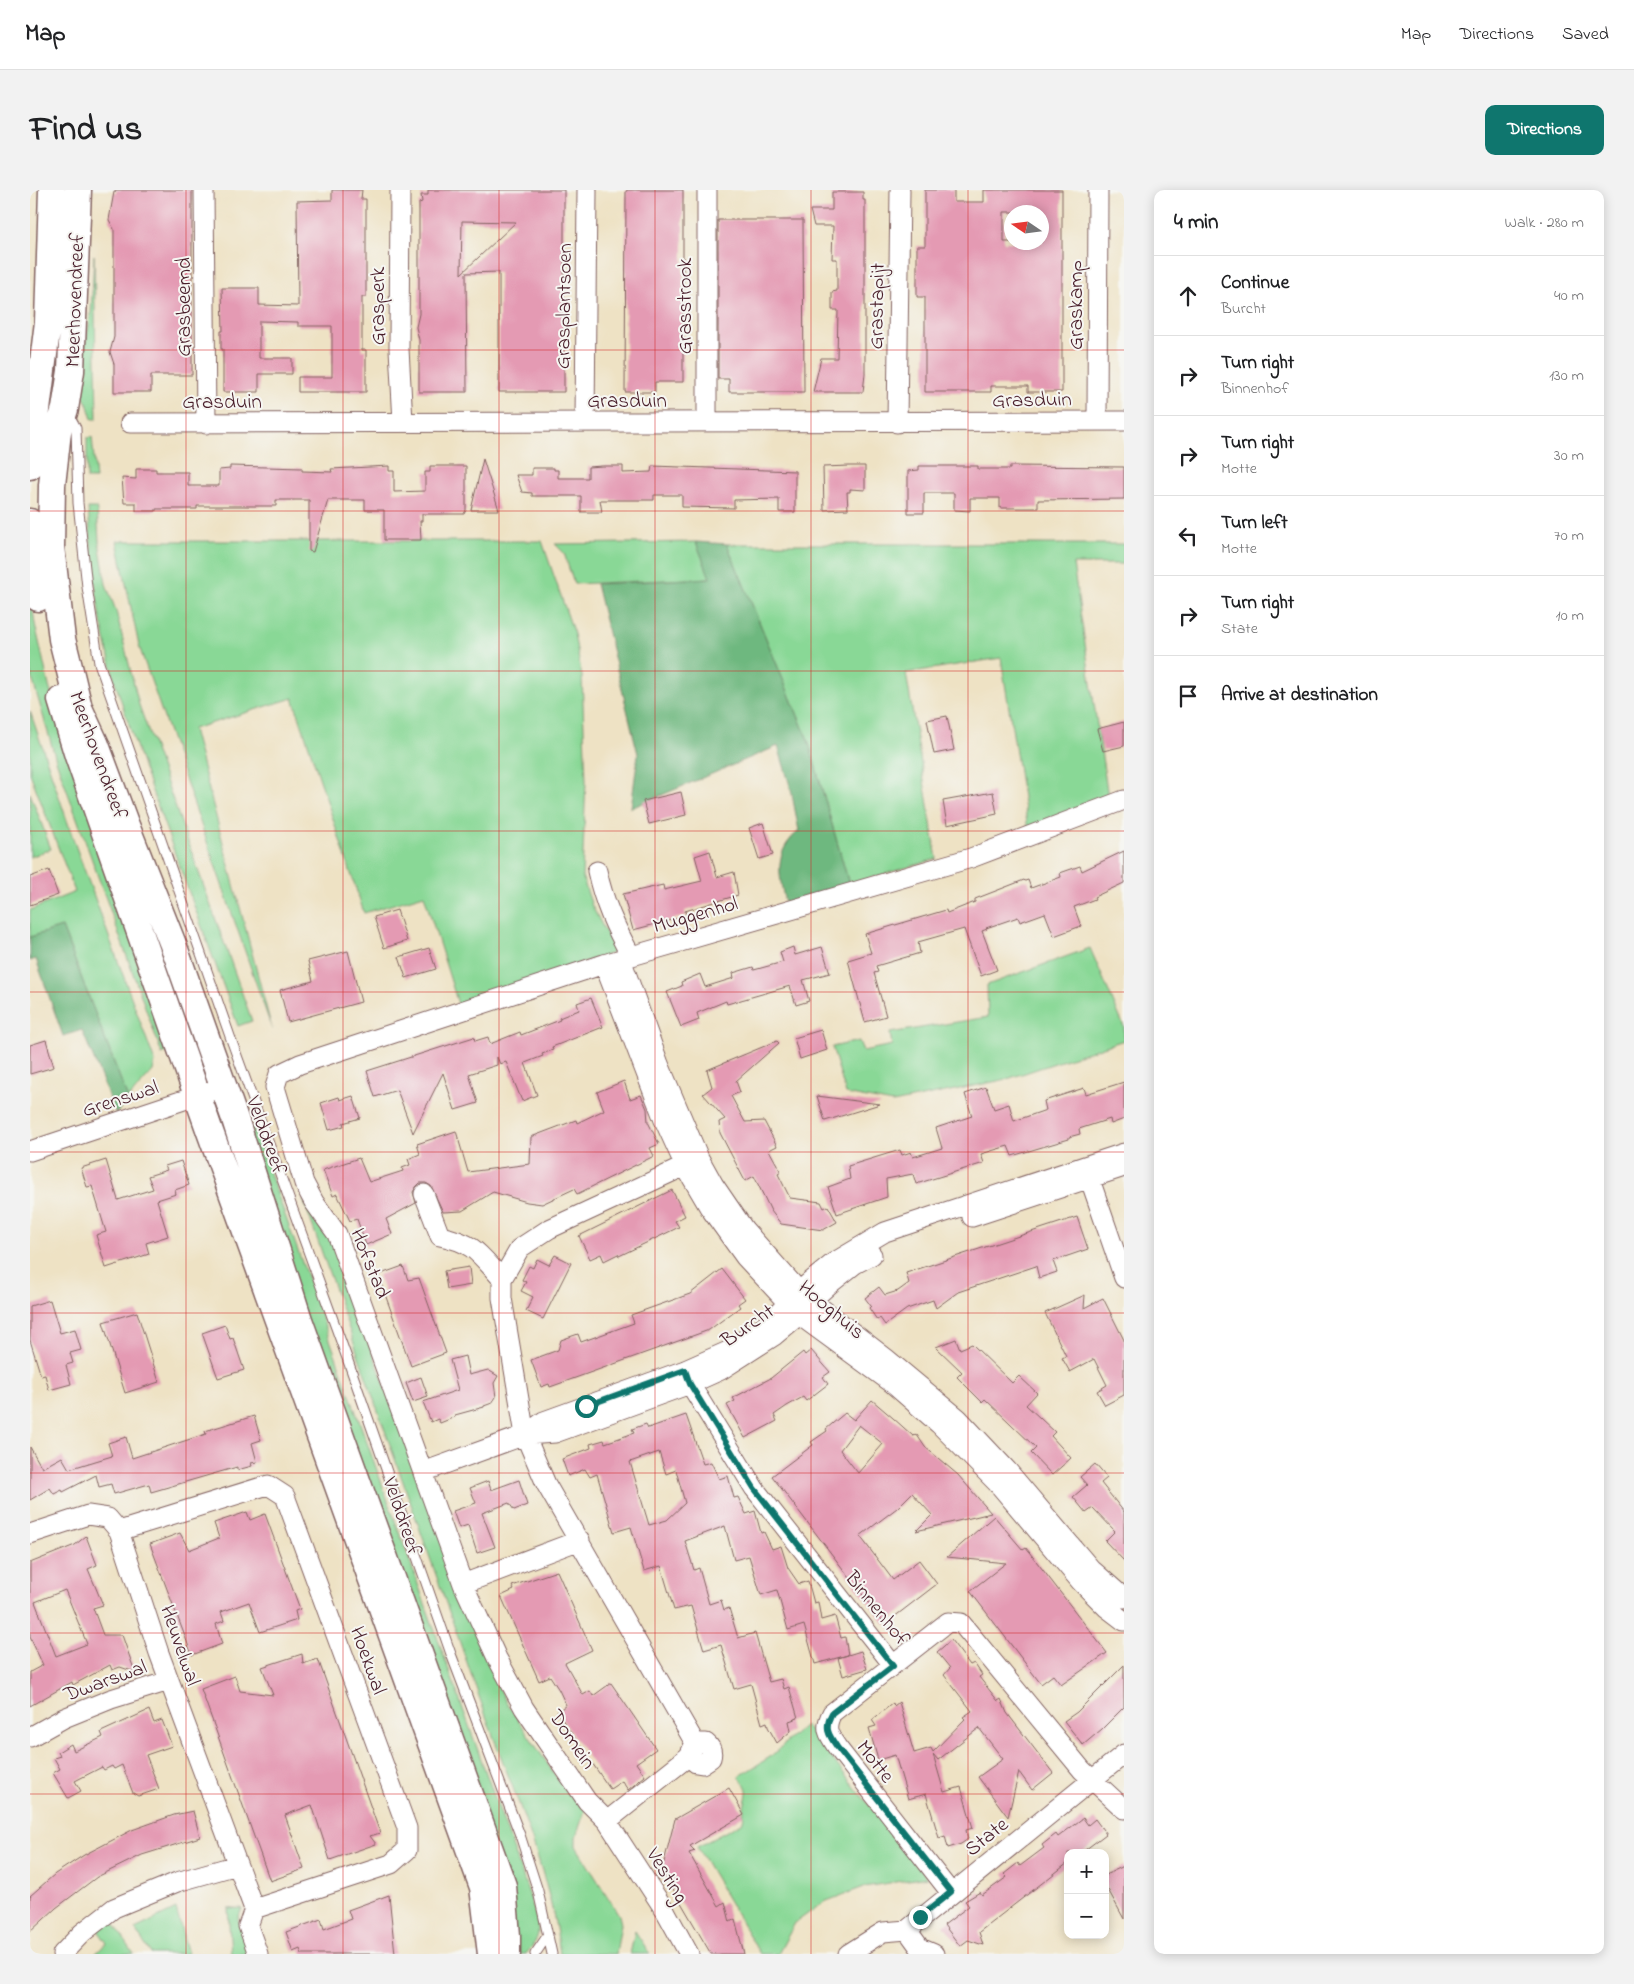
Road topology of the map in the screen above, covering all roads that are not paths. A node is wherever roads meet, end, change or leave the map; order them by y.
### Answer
1 (52, 190) edge
2 (78, 190) edge
3 (204, 190) edge
4 (400, 190) edge
5 (587, 190) edge
6 (707, 190) edge
7 (900, 190) edge
8 (1098, 190) edge
9 (1097, 420) junction
10 (1124, 420) edge
11 (403, 422) junction
12 (585, 422) junction
13 (707, 422) junction
14 (898, 422) junction
15 (130, 423) dead end
16 (206, 424) junction
17 (30, 466) edge
18 (30, 522) edge
19 (1124, 800) edge
20 (597, 871) dead end
21 (618, 959) junction
22 (279, 1074) joint
23 (235, 1082) junction
24 (197, 1095) junction
25 (30, 1151) edge
26 (1124, 1153) edge
27 (692, 1162) junction
28 (1124, 1167) edge
29 (1087, 1172) junction
30 (424, 1194) dead end
31 (1124, 1278) edge
32 (502, 1279) junction
33 (799, 1303) junction
34 (687, 1377) junction
35 (525, 1435) junction
36 (423, 1472) junction
37 (119, 1531) junction
38 (30, 1534) edge
39 (580, 1540) junction
40 (463, 1584) junction
41 (1124, 1598) edge
42 (1124, 1621) edge
43 (893, 1666) junction
44 (169, 1680) junction
45 (30, 1737) edge
46 (1124, 1754) edge
47 (1092, 1779) junction
48 (1124, 1809) edge
49 (607, 1821) junction
50 (237, 1865) junction
51 (951, 1892) junction
52 (254, 1909) junction
53 (906, 1930) junction
54 (548, 1935) junction
55 (62, 1954) edge
56 (258, 1954) edge
57 (491, 1954) edge
58 (507, 1954) edge
59 (535, 1954) edge
60 (552, 1954) edge
61 (689, 1954) edge
62 (848, 1954) edge
63 (934, 1954) edge

1 - 17 main road, Meerhovendreef
2 - 23 main road, Meerhovendreef
3 - 16 street, Grasbeemd
4 - 11 street, Grasperk
5 - 12 street, Grasplantsoen
6 - 13 street, Grasstrook
7 - 14 street, Grastapijt
8 - 9 street, Graskamp
9 - 10 street, Grasduin
9 - 14 street, Grasduin
11 - 12 street, Grasduin
11 - 16 street, Grasduin
12 - 13 street, Grasduin
13 - 14 street, Grasduin
15 - 16 street, Grasduin
18 - 24 main road, Meerhovendreef
19 - 21 street, Muggenhol
20 - 21 street, Hooghuis
21 - 22 street, Muggenhol
21 - 27 street, Hooghuis
22 - 36 street, Hofstad
23 - 24 street, Grenswal
23 - 54 lane, Velddreef
23 - 58 main road, Velddreef
24 - 25 street, Grenswal
24 - 57 main road
26 - 29 street, Burcht
27 - 32 street
27 - 33 street, Hooghuis
28 - 29 street, Burcht
29 - 31 street
29 - 33 street, Burcht
30 - 32 street
32 - 35 street
33 - 34 street, Burcht
33 - 41 street, Hooghuis
33 - 42 street, Hooghuis
34 - 35 street, Burcht
34 - 43 street, Binnenhof
35 - 36 street, Burcht
35 - 39 street
36 - 40 street, Domein
37 - 38 street
37 - 44 street, Heuvelwal
37 - 52 street, Hoekwal
39 - 40 street
39 - 49 street
40 - 49 street, Domein
43 - 47 street, Binnenhof
43 - 51 street, Motte
44 - 45 street, Dwarswal
44 - 50 street, Heuvelwal
46 - 47 street, State
47 - 48 street, Binnenhof
47 - 51 street, State
49 - 61 street, Vesting
50 - 52 street, Heuvelwal
50 - 55 street
51 - 53 street, State
52 - 56 street, Heuvelwal
53 - 62 street
53 - 63 street
54 - 59 lane
54 - 60 lane, Velddreef

